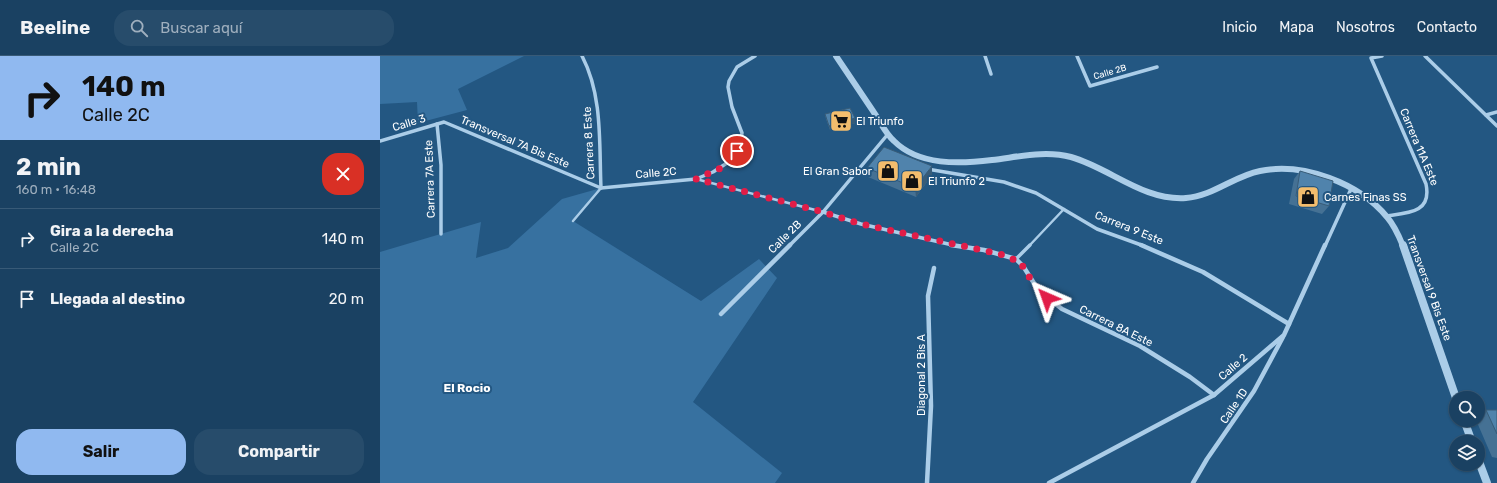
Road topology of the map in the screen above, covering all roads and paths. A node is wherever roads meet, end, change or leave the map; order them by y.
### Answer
1 (582, 56) edge
2 (755, 56) edge
3 (836, 56) edge
4 (985, 56) edge
5 (1077, 56) edge
6 (1382, 56) edge
7 (1425, 56) edge
8 (1157, 67) dead end
9 (992, 74) dead end
10 (1497, 112) edge
11 (1486, 115) junction
12 (444, 122) joint
13 (437, 124) junction
14 (1497, 126) edge
15 (888, 134) junction
16 (380, 141) edge
17 (914, 154) junction
18 (696, 179) junction
19 (601, 188) junction
20 (1350, 189) junction
21 (1064, 209) junction
22 (823, 212) junction
23 (1386, 216) junction
24 (573, 221) dead end
25 (441, 234) dead end
26 (1016, 260) junction
27 (934, 268) dead end
28 (722, 314) dead end
29 (1289, 324) junction
30 (1284, 335) junction
31 (1454, 391) edge
32 (1214, 395) junction
33 (1482, 471) edge
34 (1486, 482) edge
35 (927, 483) edge
36 (1049, 483) edge
37 (1193, 483) edge

1 - 19 street, Carrera 8 Este
2 - 18 street, Calle 2C
3 - 15 street
4 - 9 street
5 - 8 street, Calle 2B
6 - 23 street, Carrera 11A Este
7 - 11 street
10 - 11 street
11 - 14 street
12 - 13 street, Calle 3
12 - 19 street, Transversal 7A Bis Este
13 - 16 street, Calle 3
13 - 25 street, Carrera 7A Este
15 - 17 street, Transversal 9 Bis Este
15 - 22 street, Calle 2B
17 - 20 street, Transversal 9 Bis Este
17 - 21 street, Carrera 9 Este
18 - 19 street, Calle 2C
18 - 22 lane
19 - 24 lane, Carrera 8 Este
20 - 23 street, Transversal 9 Bis Este
20 - 29 street, Calle 2
21 - 26 lane
21 - 29 street, Carrera 9 Este
22 - 26 street
22 - 28 street, Calle 2B
23 - 31 street, Transversal 9 Bis Este
26 - 32 street, Carrera 8A Este
27 - 35 street, Diagonal 2 Bis A
29 - 30 street, Calle 2
30 - 32 street, Calle 2
30 - 37 street, Calle 1D
32 - 36 street, Calle 2
33 - 34 street

